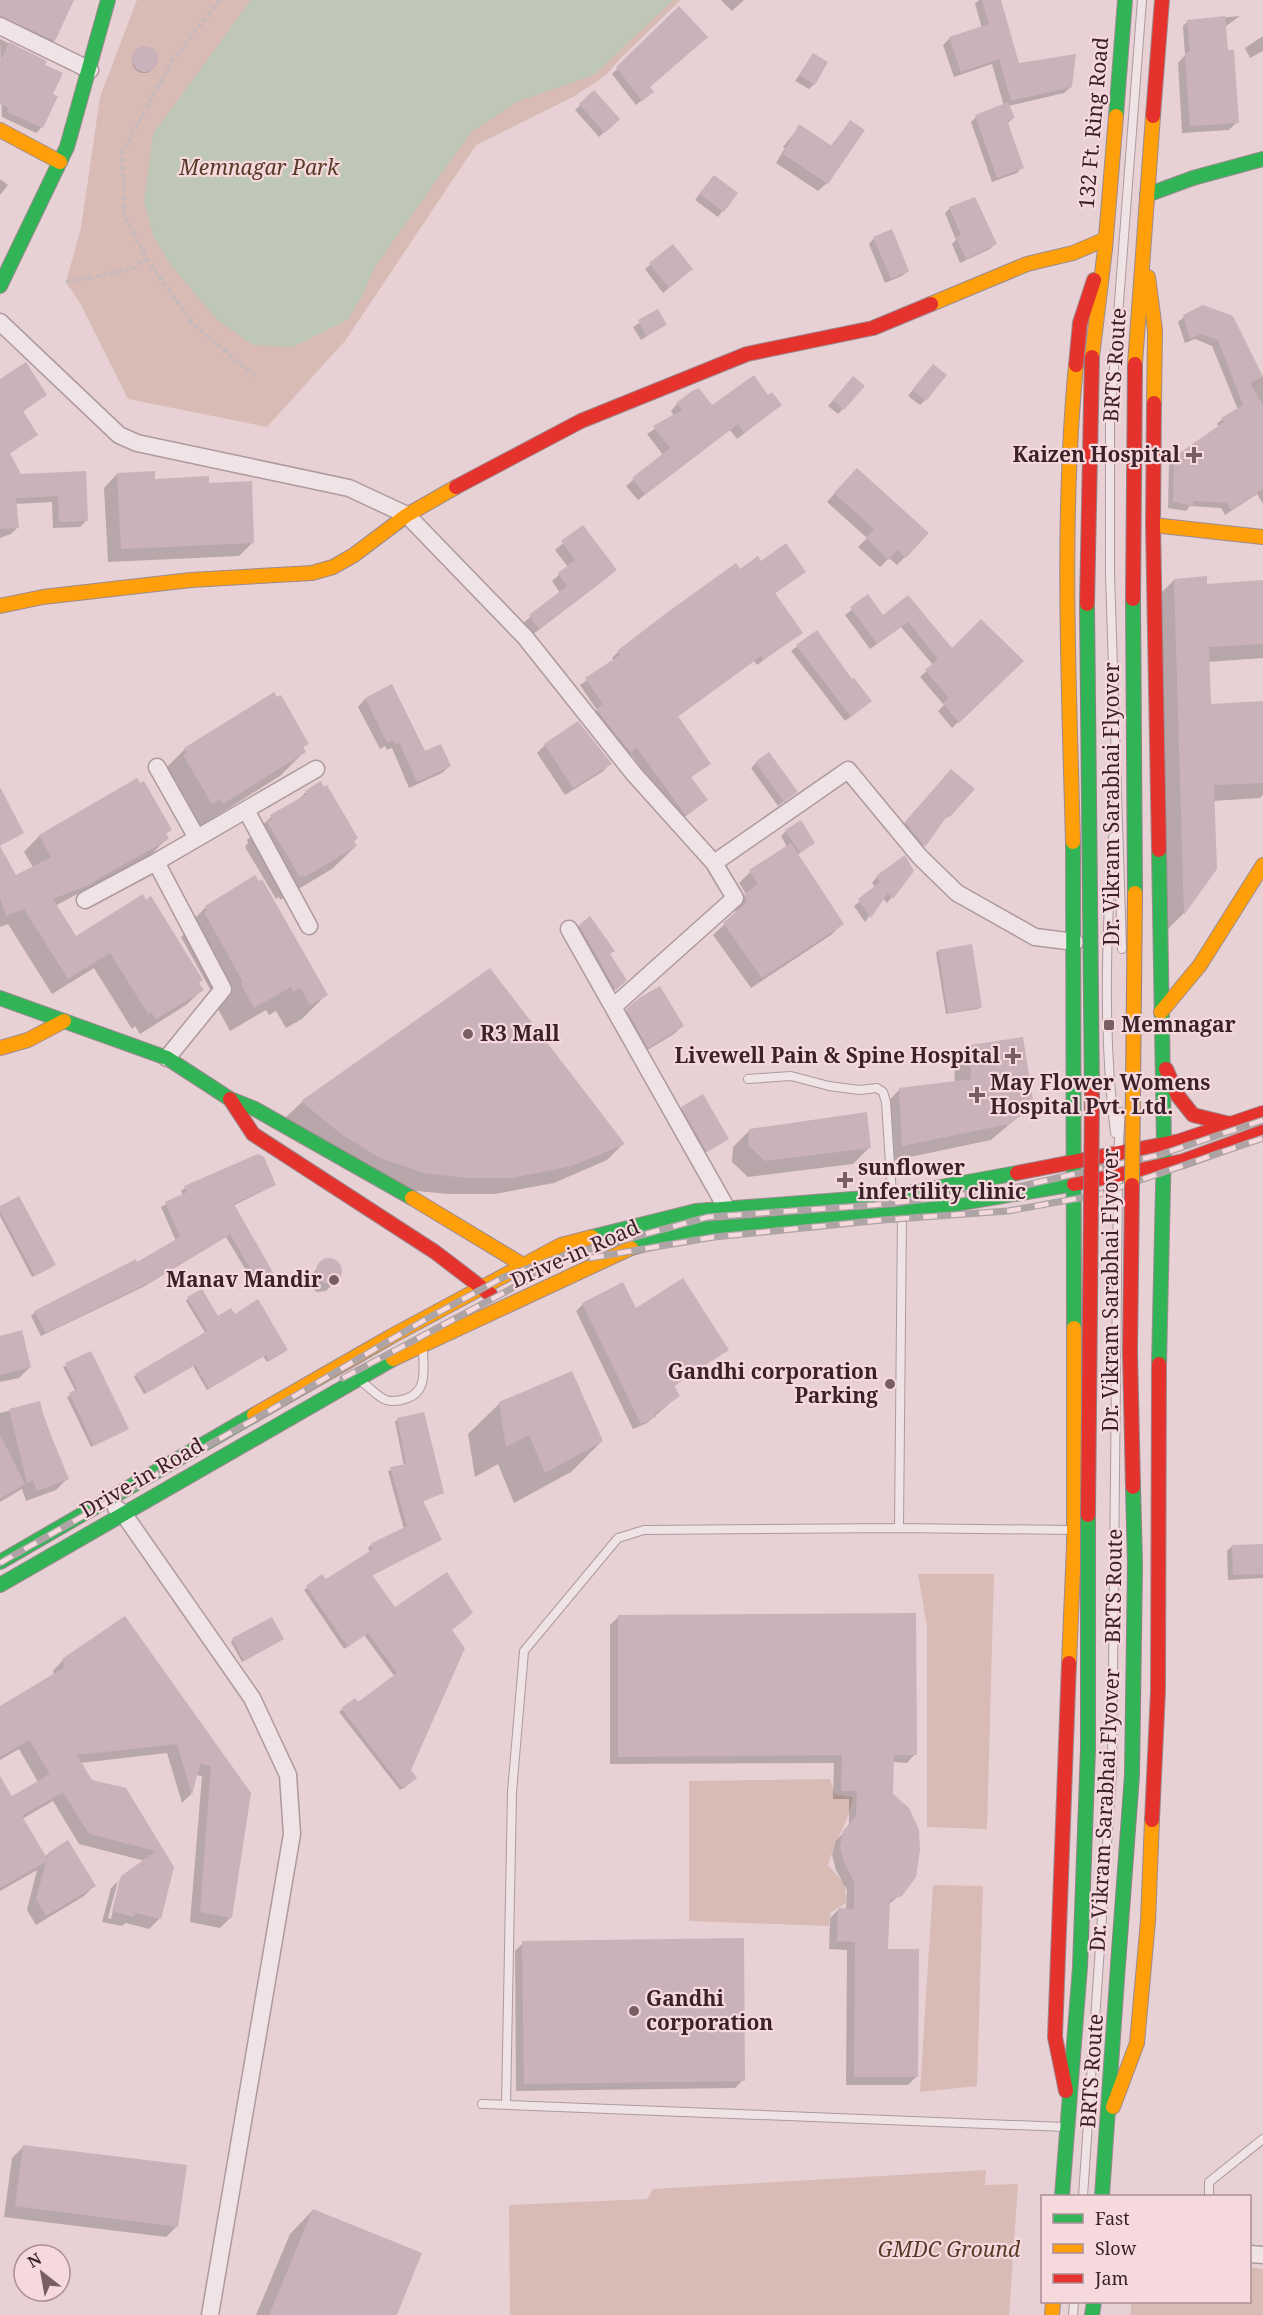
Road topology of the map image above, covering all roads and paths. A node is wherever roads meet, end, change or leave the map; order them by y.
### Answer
1 (108, 0) edge
2 (220, 0) edge
3 (1125, 0) edge
4 (1142, 0) edge
5 (1162, 0) edge
6 (0, 26) edge
7 (90, 70) junction
8 (0, 130) edge
9 (1263, 159) edge
10 (60, 162) junction
11 (1147, 195) junction
12 (1144, 242) junction
13 (1105, 244) junction
14 (146, 258) junction
15 (66, 282) dead end
16 (0, 286) edge
17 (0, 322) edge
18 (255, 376) dead end
19 (407, 515) junction
20 (1153, 525) junction
21 (1263, 537) edge
22 (0, 606) edge
23 (157, 767) dead end
24 (316, 769) dead end
25 (1116, 804) junction
26 (246, 810) junction
27 (197, 838) junction
28 (156, 862) junction
29 (714, 863) junction
30 (1263, 865) edge
31 (85, 900) dead end
32 (309, 926) dead end
33 (569, 929) dead end
34 (1076, 942) junction
35 (1122, 956) dead end
36 (0, 998) edge
37 (613, 1007) junction
38 (1161, 1012) junction
39 (64, 1021) junction
40 (0, 1048) edge
41 (167, 1058) junction
42 (1161, 1059) junction
43 (748, 1079) dead end
44 (230, 1099) junction
45 (1122, 1100) dead end
46 (1263, 1113) edge
47 (1230, 1124) junction
48 (1263, 1132) edge
49 (1164, 1144) junction
50 (1118, 1154) junction
51 (1074, 1160) junction
52 (1163, 1166) junction
53 (1118, 1175) junction
54 (1073, 1185) junction
55 (892, 1196) junction
56 (727, 1209) junction
57 (902, 1213) junction
58 (524, 1264) junction
59 (482, 1286) junction
60 (551, 1287) junction
61 (504, 1309) junction
62 (423, 1344) junction
63 (357, 1379) junction
64 (106, 1500) junction
65 (123, 1513) junction
66 (899, 1528) junction
67 (1074, 1530) junction
68 (0, 1562) edge
69 (0, 1585) edge
70 (482, 2104) dead end
71 (506, 2105) junction
72 (1069, 2120) junction
73 (1107, 2120) junction
74 (1263, 2139) edge
75 (1062, 2195) edge
76 (1083, 2195) edge
77 (1102, 2195) edge
78 (1209, 2195) edge
79 (210, 2315) edge

1 - 7 main road
2 - 14 path
3 - 13 main road, 132 Ft. Ring Road
4 - 25 lane, BRTS Route
5 - 11 main road
6 - 7 street
7 - 10 main road
8 - 10 main road
9 - 11 main road
10 - 16 main road
11 - 12 main road
12 - 20 main road
12 - 73 main road, Dr. Vikram Sarabhai Flyover, bridge
13 - 19 main road
13 - 34 main road
13 - 72 main road, Dr. Vikram Sarabhai Flyover, bridge
14 - 15 path
14 - 18 path
17 - 19 street
19 - 22 main road
19 - 29 street
20 - 21 main road
20 - 38 main road
23 - 27 street
24 - 26 street
25 - 35 lane
25 - 50 lane
26 - 27 street
26 - 32 street
27 - 28 street
28 - 31 street
28 - 41 street
29 - 34 street
29 - 37 street
30 - 38 main road
33 - 37 street
34 - 51 main road
36 - 39 main road
37 - 56 street
38 - 42 main road
39 - 40 main road
39 - 41 main road
41 - 44 main road
42 - 47 main road
42 - 49 main road
43 - 55 lane
44 - 58 main road
44 - 59 main road
45 - 50 lane
46 - 47 main road, Drive-in Road
47 - 49 main road, Drive-in Road
48 - 52 main road, Drive-in Road
49 - 50 main road, Drive-in Road
49 - 52 main road
50 - 51 main road, Drive-in Road
50 - 53 lane, BRTS Route
51 - 54 main road
51 - 55 main road, Drive-in Road
52 - 53 main road, Drive-in Road
52 - 73 main road
53 - 54 main road, Drive-in Road
53 - 76 lane, BRTS Route
54 - 57 main road, Drive-in Road
54 - 67 main road
55 - 56 main road, Drive-in Road
56 - 58 main road, Drive-in Road
57 - 60 main road, Drive-in Road
57 - 66 lane
58 - 59 main road, Drive-in Road
58 - 60 main road
59 - 61 main road
59 - 64 main road, Drive-in Road
60 - 61 main road, Drive-in Road
61 - 62 main road, Drive-in Road
62 - 63 main road, Drive-in Road
62 - 63 lane
63 - 65 main road, Drive-in Road
64 - 65 street
64 - 68 main road, Drive-in Road
65 - 69 main road, Drive-in Road
65 - 79 street
66 - 67 lane
66 - 71 lane
67 - 72 main road
70 - 71 lane
71 - 72 lane
72 - 75 main road
73 - 77 main road
74 - 78 lane

